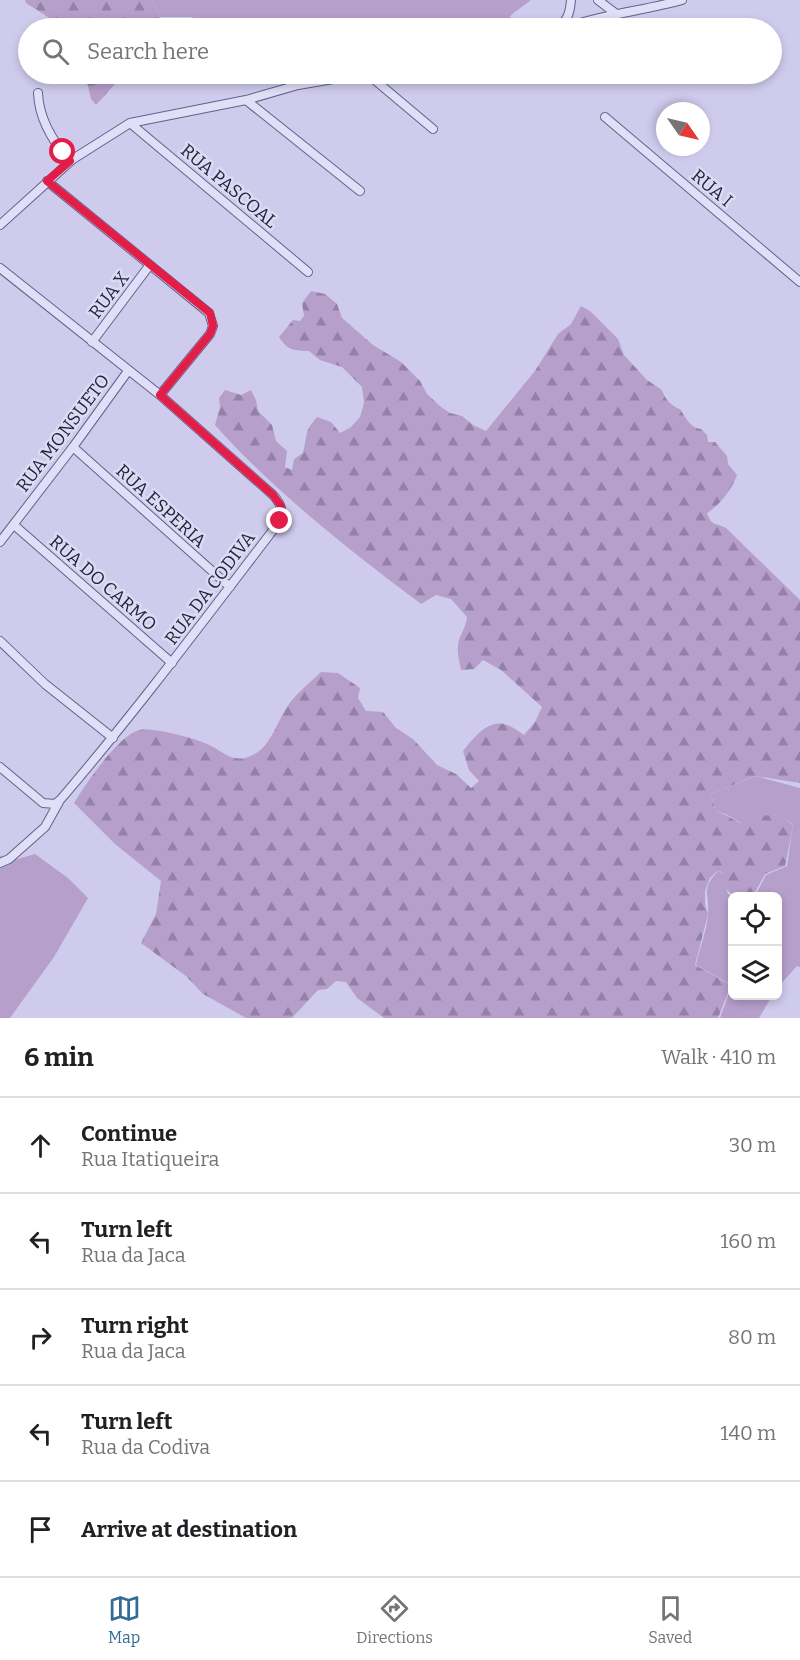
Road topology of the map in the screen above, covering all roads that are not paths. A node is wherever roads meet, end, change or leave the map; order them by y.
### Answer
1 (571, 0) edge
2 (598, 0) edge
3 (682, 0) edge
4 (615, 13) junction
5 (567, 18) edge
6 (598, 18) edge
7 (306, 84) edge
8 (380, 84) edge
9 (38, 93) dead end
10 (246, 100) junction
11 (605, 117) dead end
12 (130, 123) junction
13 (433, 129) dead end
14 (70, 161) junction
15 (47, 181) junction
16 (360, 190) dead end
17 (0, 225) edge
18 (149, 266) junction
19 (0, 268) edge
20 (308, 272) dead end
21 (800, 282) edge
22 (92, 342) junction
23 (128, 371) junction
24 (160, 395) junction
25 (73, 447) junction
26 (14, 525) junction
27 (0, 542) edge
28 (230, 587) junction
29 (0, 641) edge
30 (172, 663) junction
31 (113, 738) junction
32 (0, 767) edge
33 (61, 799) junction
34 (0, 863) edge

1 - 5 street
2 - 4 street
3 - 4 street
4 - 6 street
7 - 10 street
8 - 13 street
9 - 14 street
10 - 12 street
10 - 16 street
11 - 21 street, RUA I
12 - 14 street
12 - 20 street, RUA PASCOAL
14 - 15 street
15 - 17 street
15 - 18 street
18 - 22 street, RUA X
18 - 24 street
19 - 22 street, RUA DA CODIVA
22 - 23 street, RUA DA CODIVA
23 - 24 street, RUA DA CODIVA
23 - 25 street, RUA MONSUETO
24 - 28 street, RUA DA CODIVA
25 - 26 street, RUA MONSUETO
25 - 28 street, RUA ESPERIA
26 - 27 street, RUA MONSUETO
26 - 30 street, RUA DO CARMO
28 - 30 street, RUA DA CODIVA
29 - 31 street
30 - 31 street, RUA DA CODIVA
31 - 33 street, RUA DA CODIVA
32 - 33 street
33 - 34 street, RUA DA CODIVA

